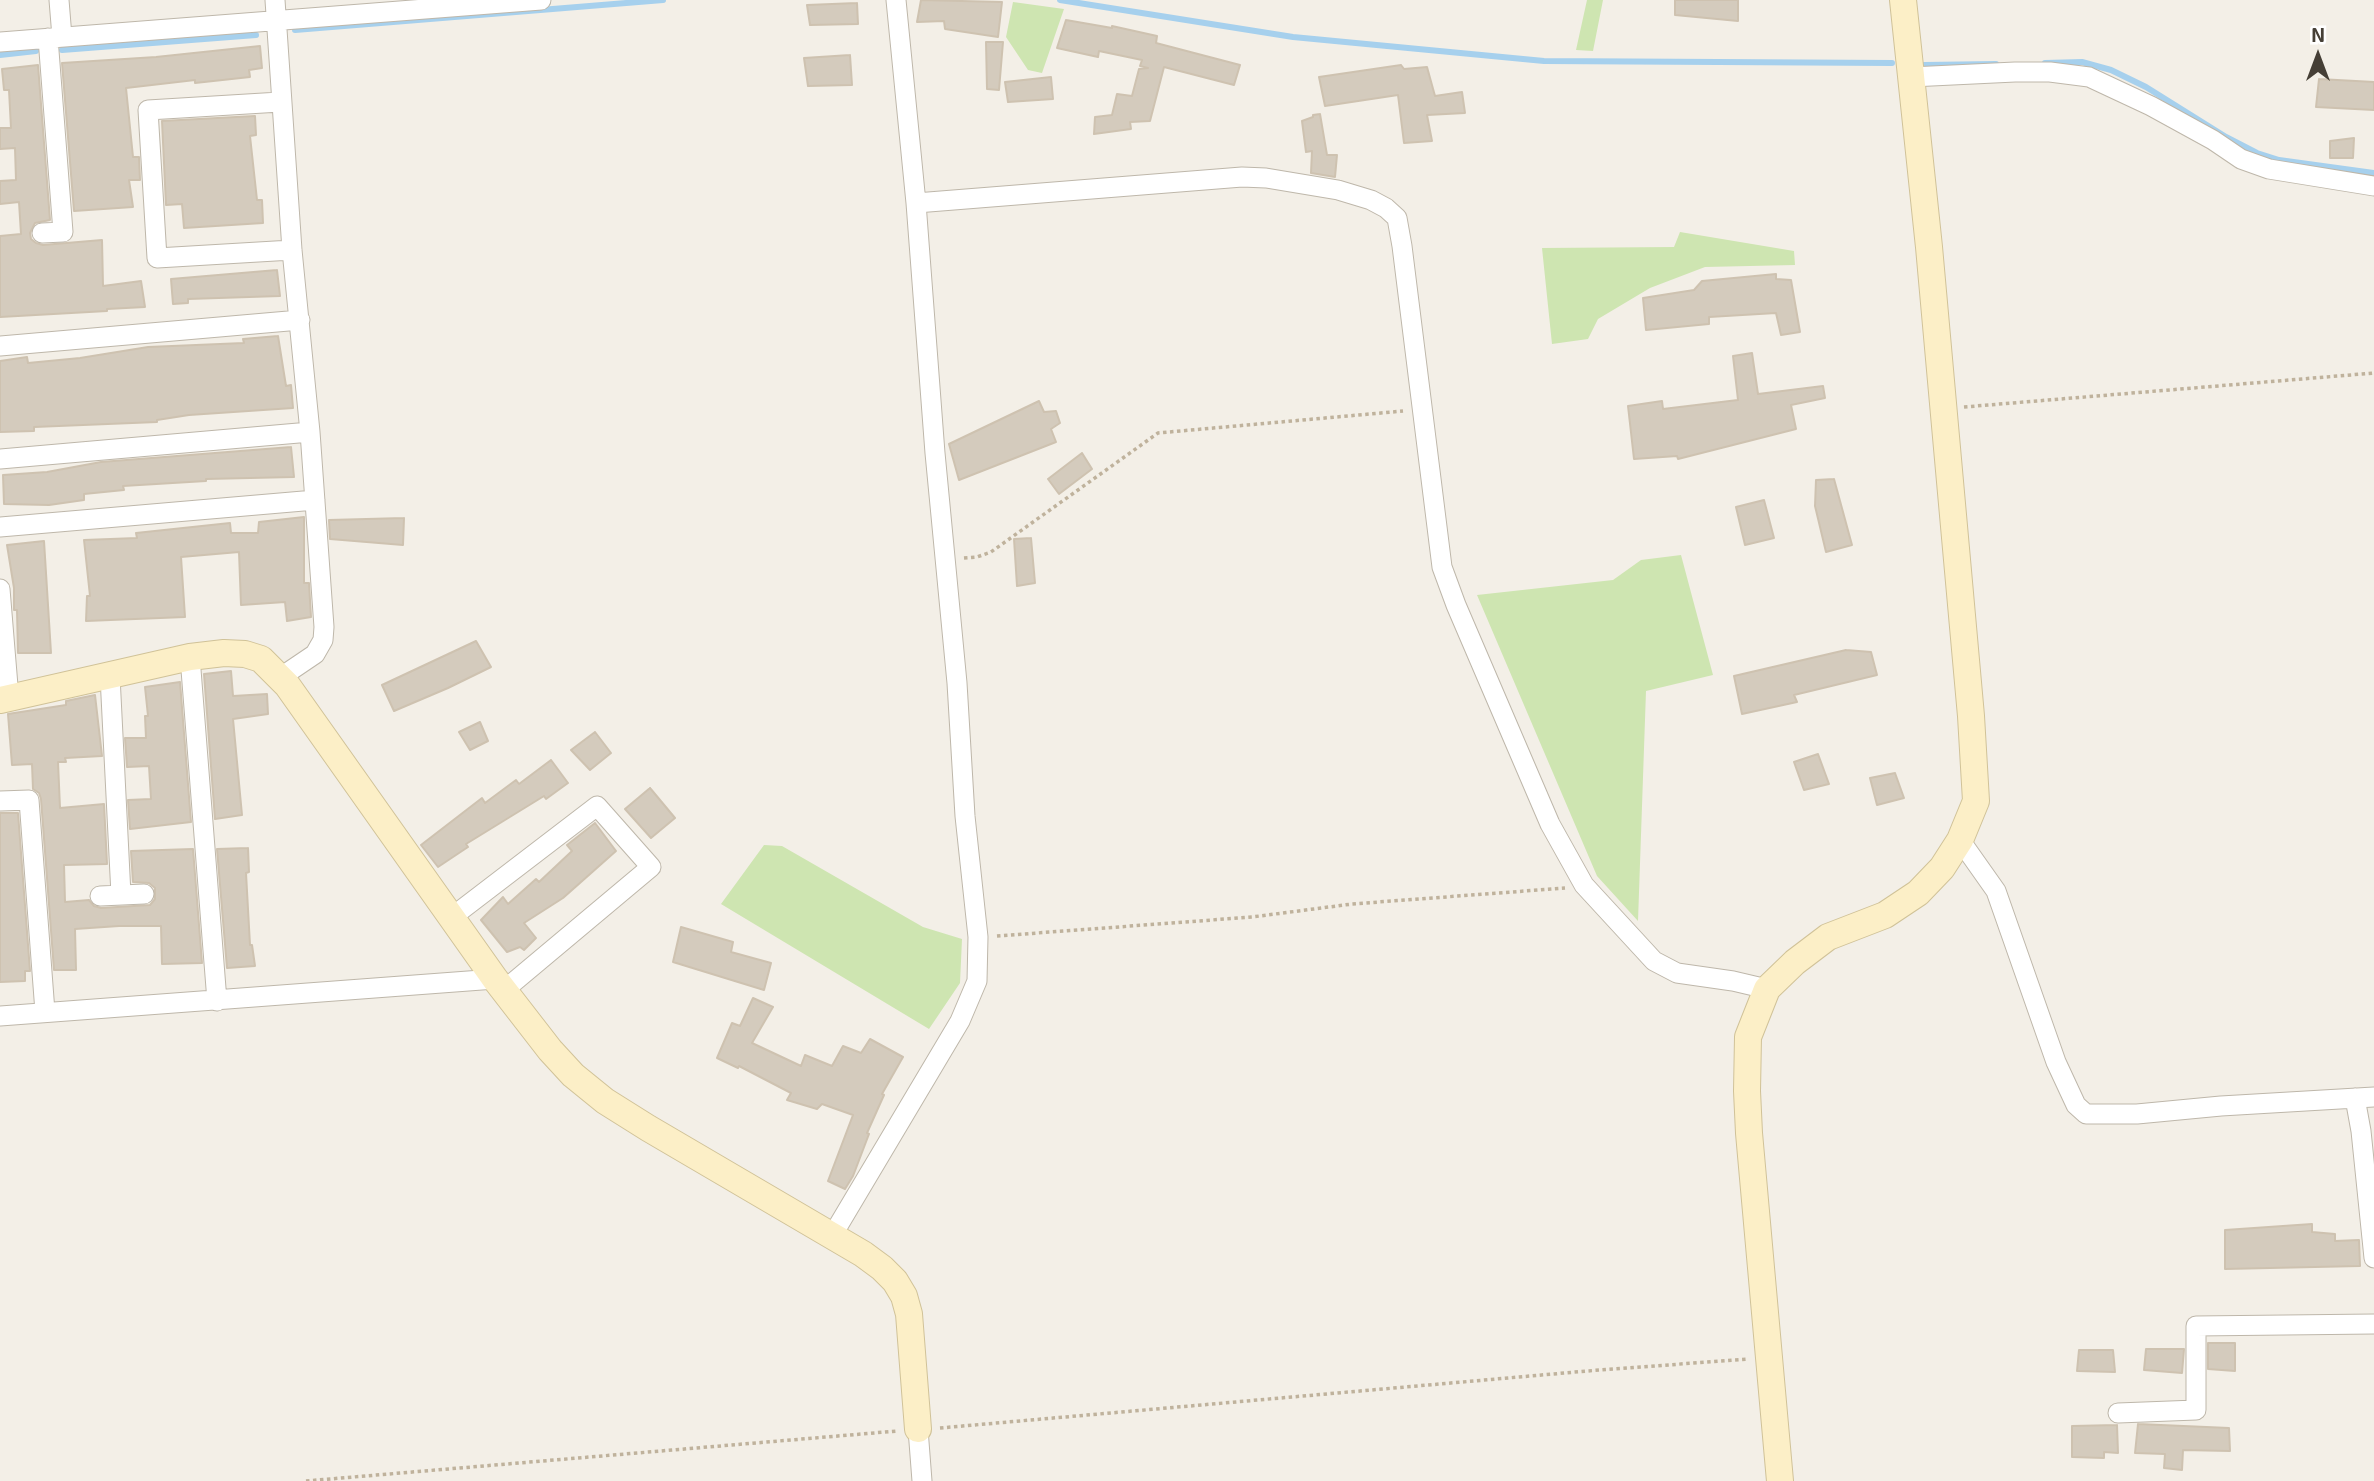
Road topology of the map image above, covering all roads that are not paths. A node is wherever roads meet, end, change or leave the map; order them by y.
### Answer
1 (59, 0) edge
2 (275, 0) edge
3 (541, 0) edge
4 (896, 0) edge
5 (1903, 0) edge
6 (276, 20) junction
7 (55, 38) junction
8 (0, 42) edge
9 (1912, 77) junction
10 (280, 102) junction
11 (2374, 186) edge
12 (916, 203) junction
13 (42, 233) dead end
14 (292, 250) junction
15 (300, 320) junction
16 (0, 346) edge
17 (310, 432) junction
18 (0, 459) edge
19 (315, 500) junction
20 (0, 527) edge
21 (0, 589) edge
22 (1, 617) edge
23 (190, 657) junction
24 (110, 676) junction
25 (281, 677) junction
26 (4, 699) edge
27 (0, 802) edge
28 (1960, 840) junction
29 (144, 894) dead end
30 (121, 895) junction
31 (100, 896) dead end
32 (452, 917) junction
33 (499, 985) junction
34 (1767, 989) junction
35 (218, 1001) junction
36 (45, 1012) junction
37 (0, 1016) edge
38 (2365, 1098) edge
39 (832, 1236) junction
40 (2374, 1258) edge
41 (2374, 1324) edge
42 (2118, 1413) dead end
43 (918, 1429) joint
44 (922, 1481) edge
45 (1780, 1481) edge

1 - 7 street
2 - 6 street
3 - 6 street
4 - 12 street
5 - 9 street
6 - 7 street
6 - 10 street
7 - 8 street
7 - 13 street
9 - 11 street
9 - 28 street
10 - 14 street
10 - 14 street
12 - 34 street
12 - 39 street
14 - 15 street
15 - 16 street
15 - 17 street
17 - 18 street
17 - 19 street
19 - 20 street
19 - 25 street
21 - 22 street
22 - 26 street
23 - 24 street
23 - 25 street
23 - 35 street
24 - 26 street
24 - 30 street
25 - 32 street
27 - 36 street
28 - 34 street
28 - 38 street
29 - 30 street
30 - 31 street
32 - 33 street
32 - 33 street
33 - 35 street
33 - 39 street
34 - 45 street
35 - 36 street
36 - 37 street
38 - 40 street
39 - 43 street
41 - 42 street
43 - 44 street

